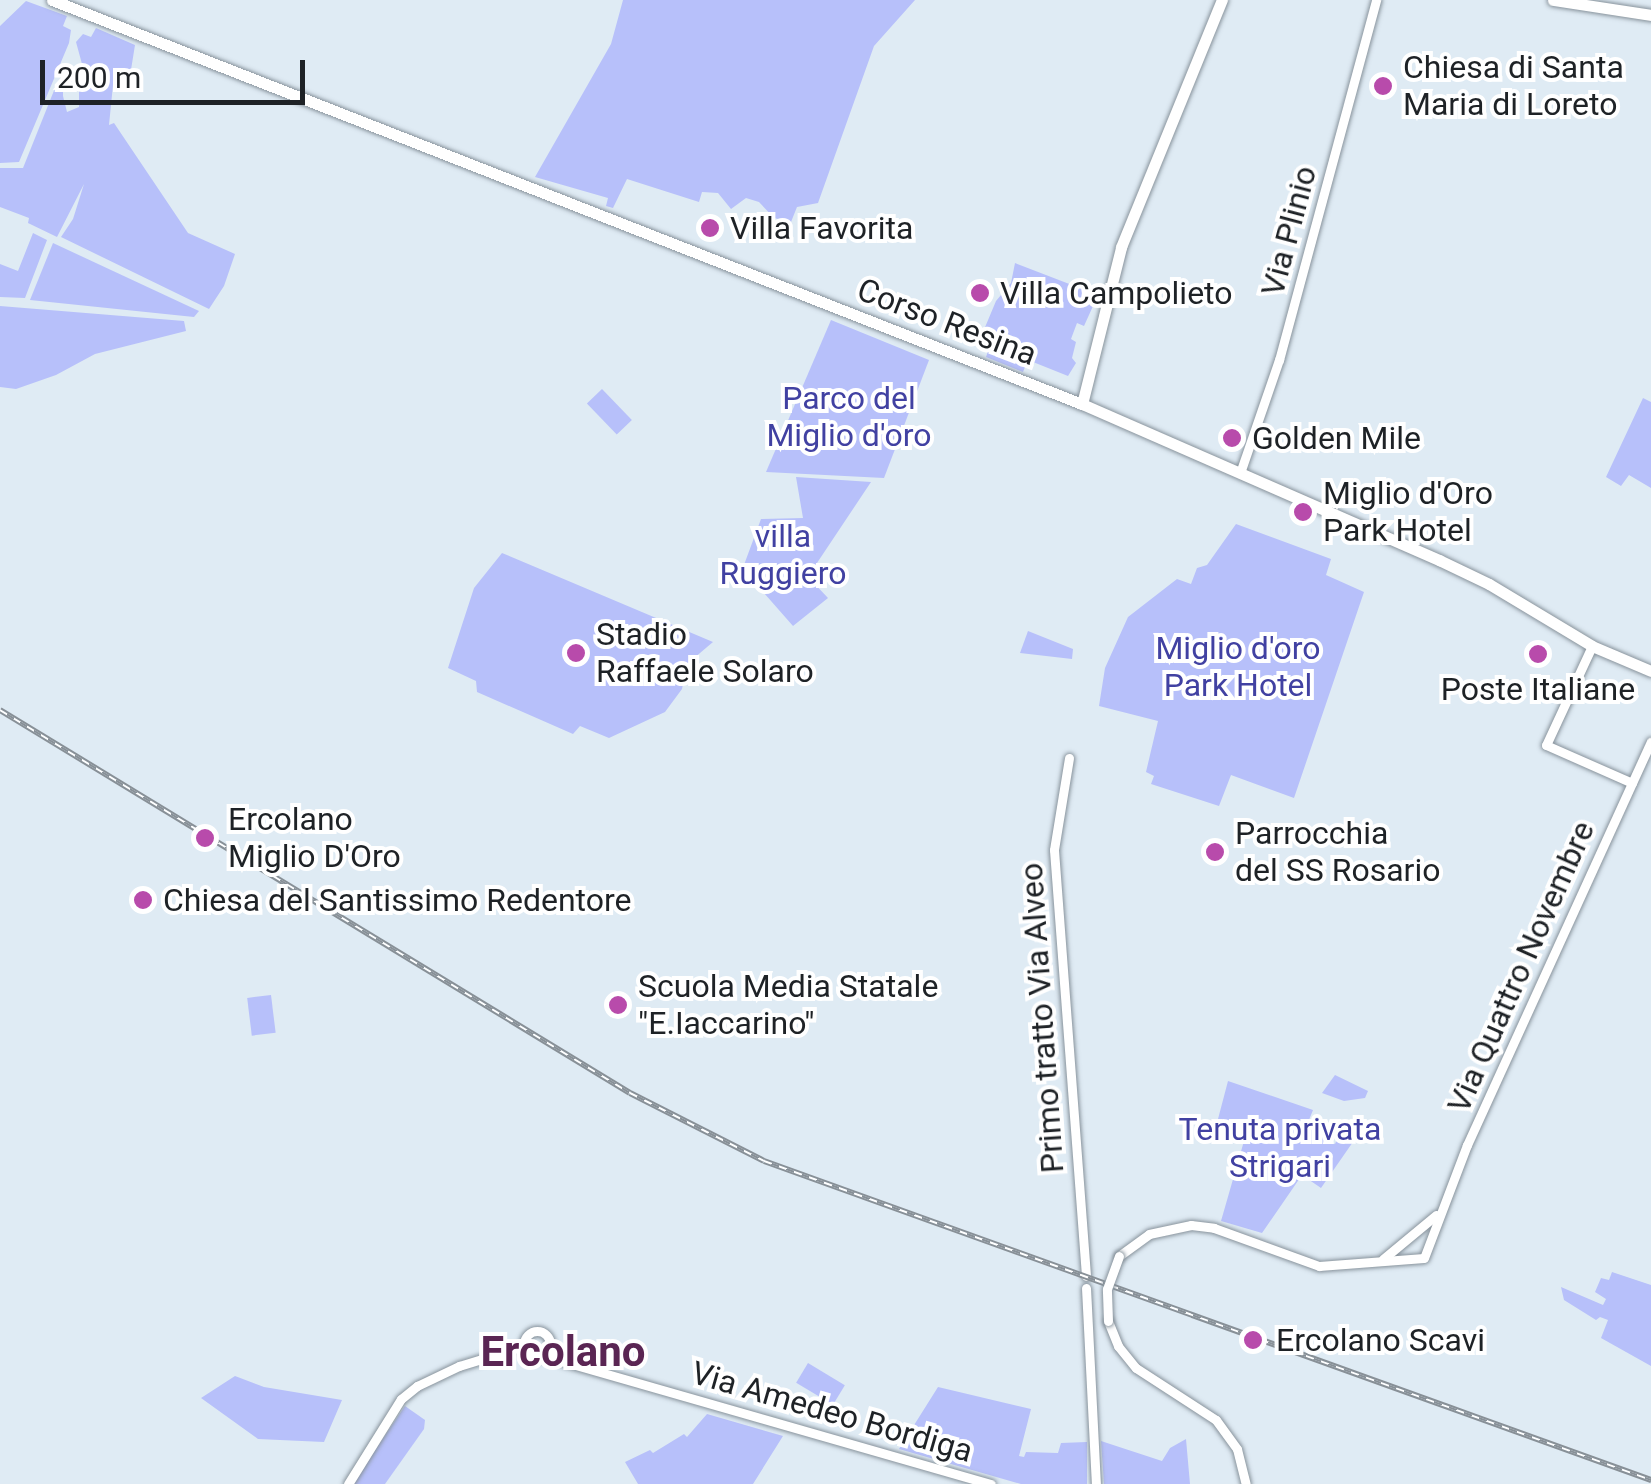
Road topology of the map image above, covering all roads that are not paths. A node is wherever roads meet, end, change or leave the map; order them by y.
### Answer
1 (52, 0) edge
2 (1222, 0) edge
3 (1376, 0) edge
4 (1553, 0) edge
5 (1651, 15) edge
6 (1082, 404) junction
7 (1240, 472) junction
8 (1592, 646) junction
9 (1651, 672) edge
10 (1651, 742) edge
11 (1069, 758) dead end
12 (1632, 783) junction
13 (1438, 1213) junction
14 (1416, 1235) junction
15 (1403, 1244) junction
16 (1429, 1244) junction
17 (1410, 1260) junction
18 (1376, 1262) junction
19 (1086, 1276) dead end
20 (1086, 1288) dead end
21 (524, 1346) junction
22 (546, 1353) junction
23 (348, 1484) edge
24 (990, 1484) edge
25 (1096, 1484) edge
26 (1246, 1484) edge

1 - 6 main road, Corso Resina
2 - 6 main road
3 - 7 street, Via Plinio
4 - 5 main road
6 - 7 main road, Corso Resina
7 - 8 main road, Corso Resina
8 - 9 main road, Corso Resina
8 - 12 street
10 - 12 street, Via Quattro Novembre
11 - 19 street, Primo tratto Via Alveo
12 - 13 street, Via Quattro Novembre
13 - 14 street, Via Quattro Novembre
13 - 16 street, Via Quattro Novembre
14 - 15 street
14 - 16 street
15 - 17 street
15 - 18 street
16 - 17 street
17 - 18 street
18 - 26 street, bridge
20 - 25 street
21 - 22 street
21 - 22 street
21 - 23 street
22 - 24 street, Via Amedeo Bordiga

